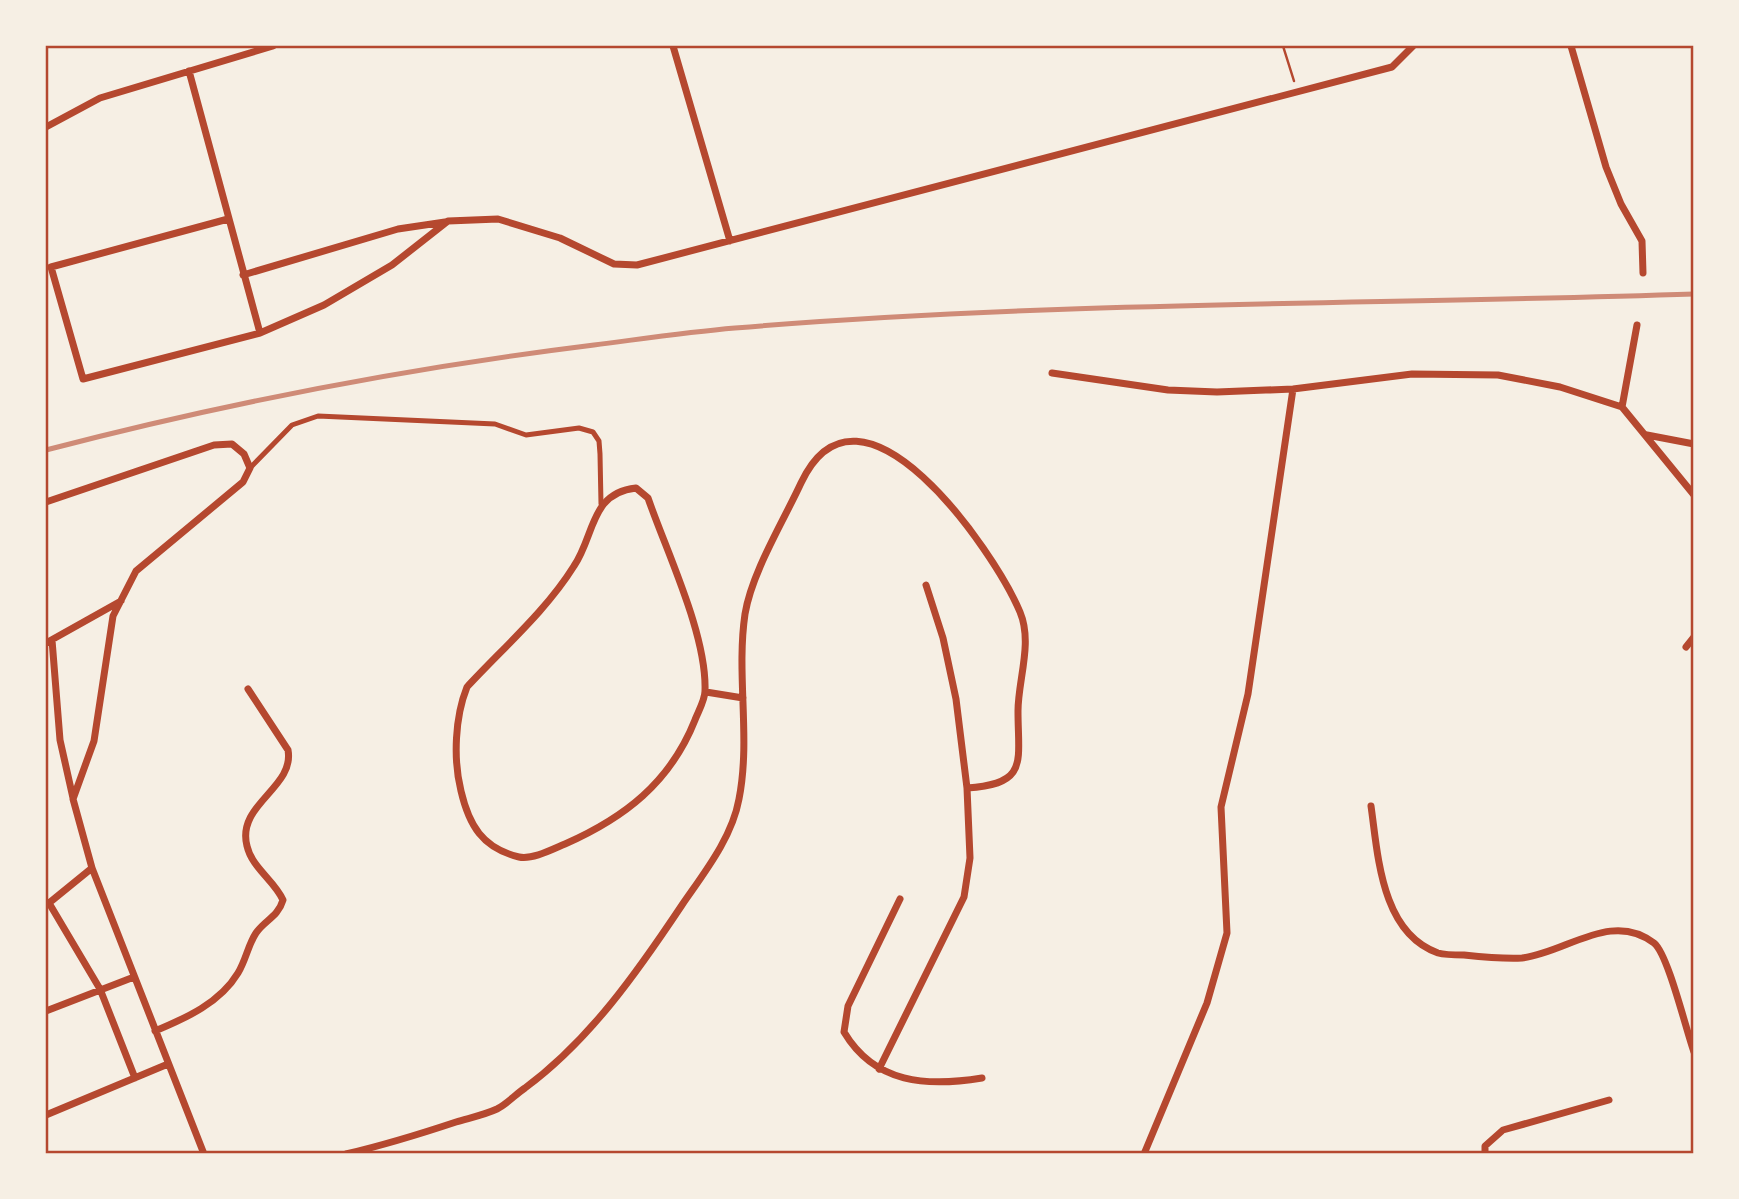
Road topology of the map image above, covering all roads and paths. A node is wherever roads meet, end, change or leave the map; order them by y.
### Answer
1 (273, 46) edge
2 (673, 46) edge
3 (1283, 46) edge
4 (1413, 46) edge
5 (1572, 46) edge
6 (189, 71) junction
7 (1296, 91) junction
8 (46, 127) edge
9 (228, 219) junction
10 (448, 221) junction
11 (730, 241) junction
12 (1643, 273) dead end
13 (243, 275) junction
14 (1637, 325) dead end
15 (260, 334) junction
16 (1052, 373) dead end
17 (1293, 389) junction
18 (1622, 407) junction
19 (1647, 435) junction
20 (1693, 444) edge
21 (250, 468) junction
22 (1693, 495) edge
23 (46, 502) edge
24 (601, 504) junction
25 (926, 585) dead end
26 (121, 601) junction
27 (1693, 637) edge
28 (49, 642) edge
29 (1686, 647) dead end
30 (248, 689) dead end
31 (706, 692) junction
32 (743, 698) junction
33 (967, 788) junction
34 (73, 799) junction
35 (1371, 806) dead end
36 (92, 868) junction
37 (900, 899) dead end
38 (47, 903) edge
39 (134, 978) junction
40 (100, 989) junction
41 (46, 1011) edge
42 (155, 1031) junction
43 (1693, 1052) edge
44 (168, 1064) junction
45 (879, 1069) junction
46 (982, 1077) dead end
47 (135, 1078) junction
48 (1609, 1100) dead end
49 (46, 1115) edge
50 (204, 1153) edge
51 (347, 1153) edge
52 (1144, 1153) edge
53 (1485, 1153) edge

1 - 6 street
2 - 11 street
3 - 7 path
4 - 7 street
5 - 12 street
6 - 8 street
6 - 9 street
7 - 11 street
9 - 13 street
9 - 15 street
10 - 11 street
10 - 13 street
10 - 15 street
13 - 15 street
14 - 18 street
16 - 17 street
17 - 18 street
17 - 52 street
18 - 19 street
19 - 20 street
19 - 22 street
21 - 23 street
21 - 24 lane
21 - 26 street
24 - 31 street
24 - 31 street
25 - 33 street
26 - 28 street
26 - 34 street
27 - 29 street
28 - 34 street
30 - 42 street
31 - 32 street
32 - 33 street
32 - 51 street
33 - 45 street
34 - 36 street
35 - 43 street
36 - 38 street
36 - 39 street
37 - 45 street
38 - 40 street
39 - 40 street
39 - 42 street
40 - 41 street
40 - 47 street
42 - 44 street
44 - 47 street
44 - 50 street
45 - 46 street
47 - 49 street
48 - 53 street

